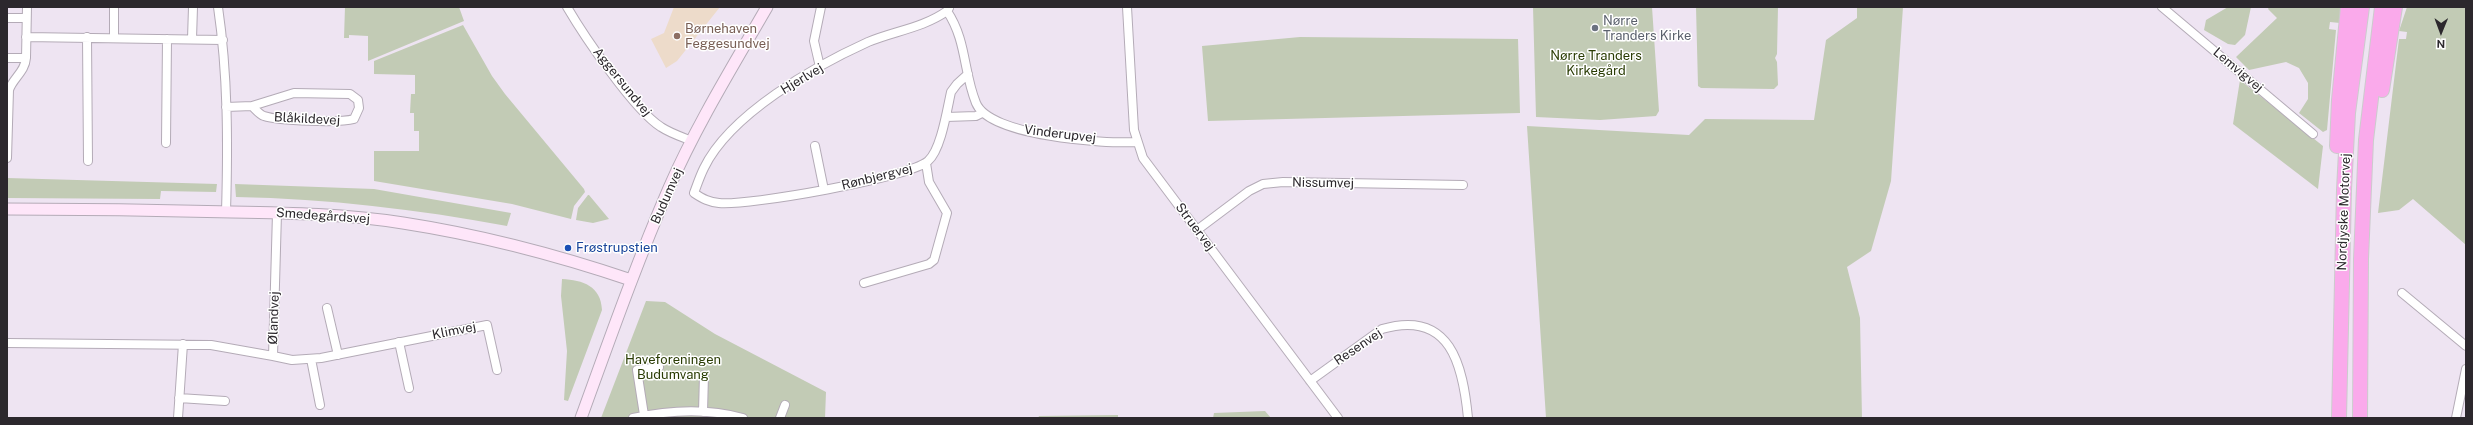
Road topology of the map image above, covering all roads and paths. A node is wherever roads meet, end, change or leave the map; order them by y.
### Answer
1 (27, 7) edge
2 (114, 7) edge
3 (193, 7) edge
4 (218, 7) edge
5 (567, 7) edge
6 (767, 7) edge
7 (821, 7) edge
8 (1127, 7) edge
9 (2162, 7) edge
10 (2348, 7) edge
11 (2362, 7) edge
12 (2382, 7) edge
13 (2395, 7) edge
14 (948, 9) edge
15 (7, 18) edge
16 (26, 18) junction
17 (26, 37) junction
18 (87, 37) junction
19 (114, 38) junction
20 (167, 39) junction
21 (192, 39) junction
22 (223, 40) junction
23 (7, 58) edge
24 (26, 58) junction
25 (820, 67) junction
26 (968, 74) junction
27 (252, 106) junction
28 (8, 107) edge
29 (226, 107) junction
30 (982, 113) junction
31 (946, 117) junction
32 (2313, 134) dead end
33 (692, 141) junction
34 (1136, 142) junction
35 (166, 143) dead end
36 (815, 146) dead end
37 (7, 158) edge
38 (88, 161) dead end
39 (926, 162) junction
40 (1463, 185) dead end
41 (824, 190) junction
42 (694, 194) joint
43 (7, 209) edge
44 (226, 212) junction
45 (277, 213) junction
46 (1197, 230) junction
47 (2361, 259) junction
48 (631, 280) junction
49 (864, 283) dead end
50 (2402, 293) dead end
51 (327, 308) dead end
52 (2340, 341) junction
53 (399, 342) junction
54 (7, 343) edge
55 (183, 344) junction
56 (2466, 346) edge
57 (338, 355) junction
58 (273, 356) junction
59 (311, 359) junction
60 (659, 367) dead end
61 (2466, 369) edge
62 (497, 370) dead end
63 (704, 375) dead end
64 (1310, 381) junction
65 (409, 388) dead end
66 (179, 398) junction
67 (225, 402) dead end
68 (320, 405) dead end
69 (785, 405) dead end
70 (703, 412) junction
71 (644, 415) junction
72 (661, 415) edge
73 (715, 415) edge
74 (178, 418) edge
75 (581, 418) edge
76 (633, 418) edge
77 (743, 418) edge
78 (780, 418) edge
79 (1338, 418) edge
80 (1468, 418) edge
81 (2339, 418) edge
82 (2360, 418) edge
83 (2456, 418) edge

1 - 16 street
2 - 19 street
3 - 21 street
4 - 22 street
5 - 33 street, Aggersundvej
6 - 33 street, Budumvej
7 - 25 street
8 - 34 street, Struervej
9 - 32 street, Lemvigvej
10 - 52 highway
11 - 52 highway, Nordjyske Motorvej
12 - 47 highway, Nordjyske Motorvej
13 - 47 highway
14 - 25 street, Hjerlvej
14 - 26 street
15 - 16 street
16 - 17 street
17 - 18 street
17 - 24 street
18 - 19 street
18 - 38 street
19 - 20 street
20 - 21 street
20 - 35 street
21 - 22 street
22 - 29 street
23 - 24 street
24 - 28 street
25 - 42 street, Hjerlvej
26 - 30 street
26 - 31 street, Rønbjergvej
27 - 27 street, Blåkildevej
27 - 29 street, Blåkildevej
28 - 37 street
29 - 44 street
30 - 31 street
30 - 34 street, Vinderupvej
31 - 39 street, Rønbjergvej
33 - 48 street, Budumvej
34 - 46 street, Struervej
36 - 41 street, Rønbjergvej
39 - 41 street, Rønbjergvej
39 - 49 street
40 - 46 street, Nissumvej
41 - 42 street, Rønbjergvej
43 - 44 street, Smedegårdsvej
44 - 45 street, Smedegårdsvej
45 - 48 street, Smedegårdsvej
45 - 58 street, Ølandvej
46 - 64 street, Struervej
47 - 82 highway, Nordjyske Motorvej
48 - 75 street, Budumvej
50 - 56 street
51 - 57 street
52 - 81 highway, Nordjyske Motorvej
53 - 57 street, Klimvej
53 - 62 street, Klimvej
53 - 65 street
54 - 55 street, Ølandvej
55 - 58 street, Ølandvej
55 - 66 street
57 - 59 street, Klimvej
58 - 59 street, Klimvej
59 - 68 street
60 - 71 street
61 - 83 street
63 - 70 street
64 - 79 street, Struervej
64 - 80 street, Resenvej
66 - 67 street
66 - 74 street
69 - 78 street
70 - 72 street
70 - 73 street
71 - 72 street
71 - 76 street
73 - 77 street

